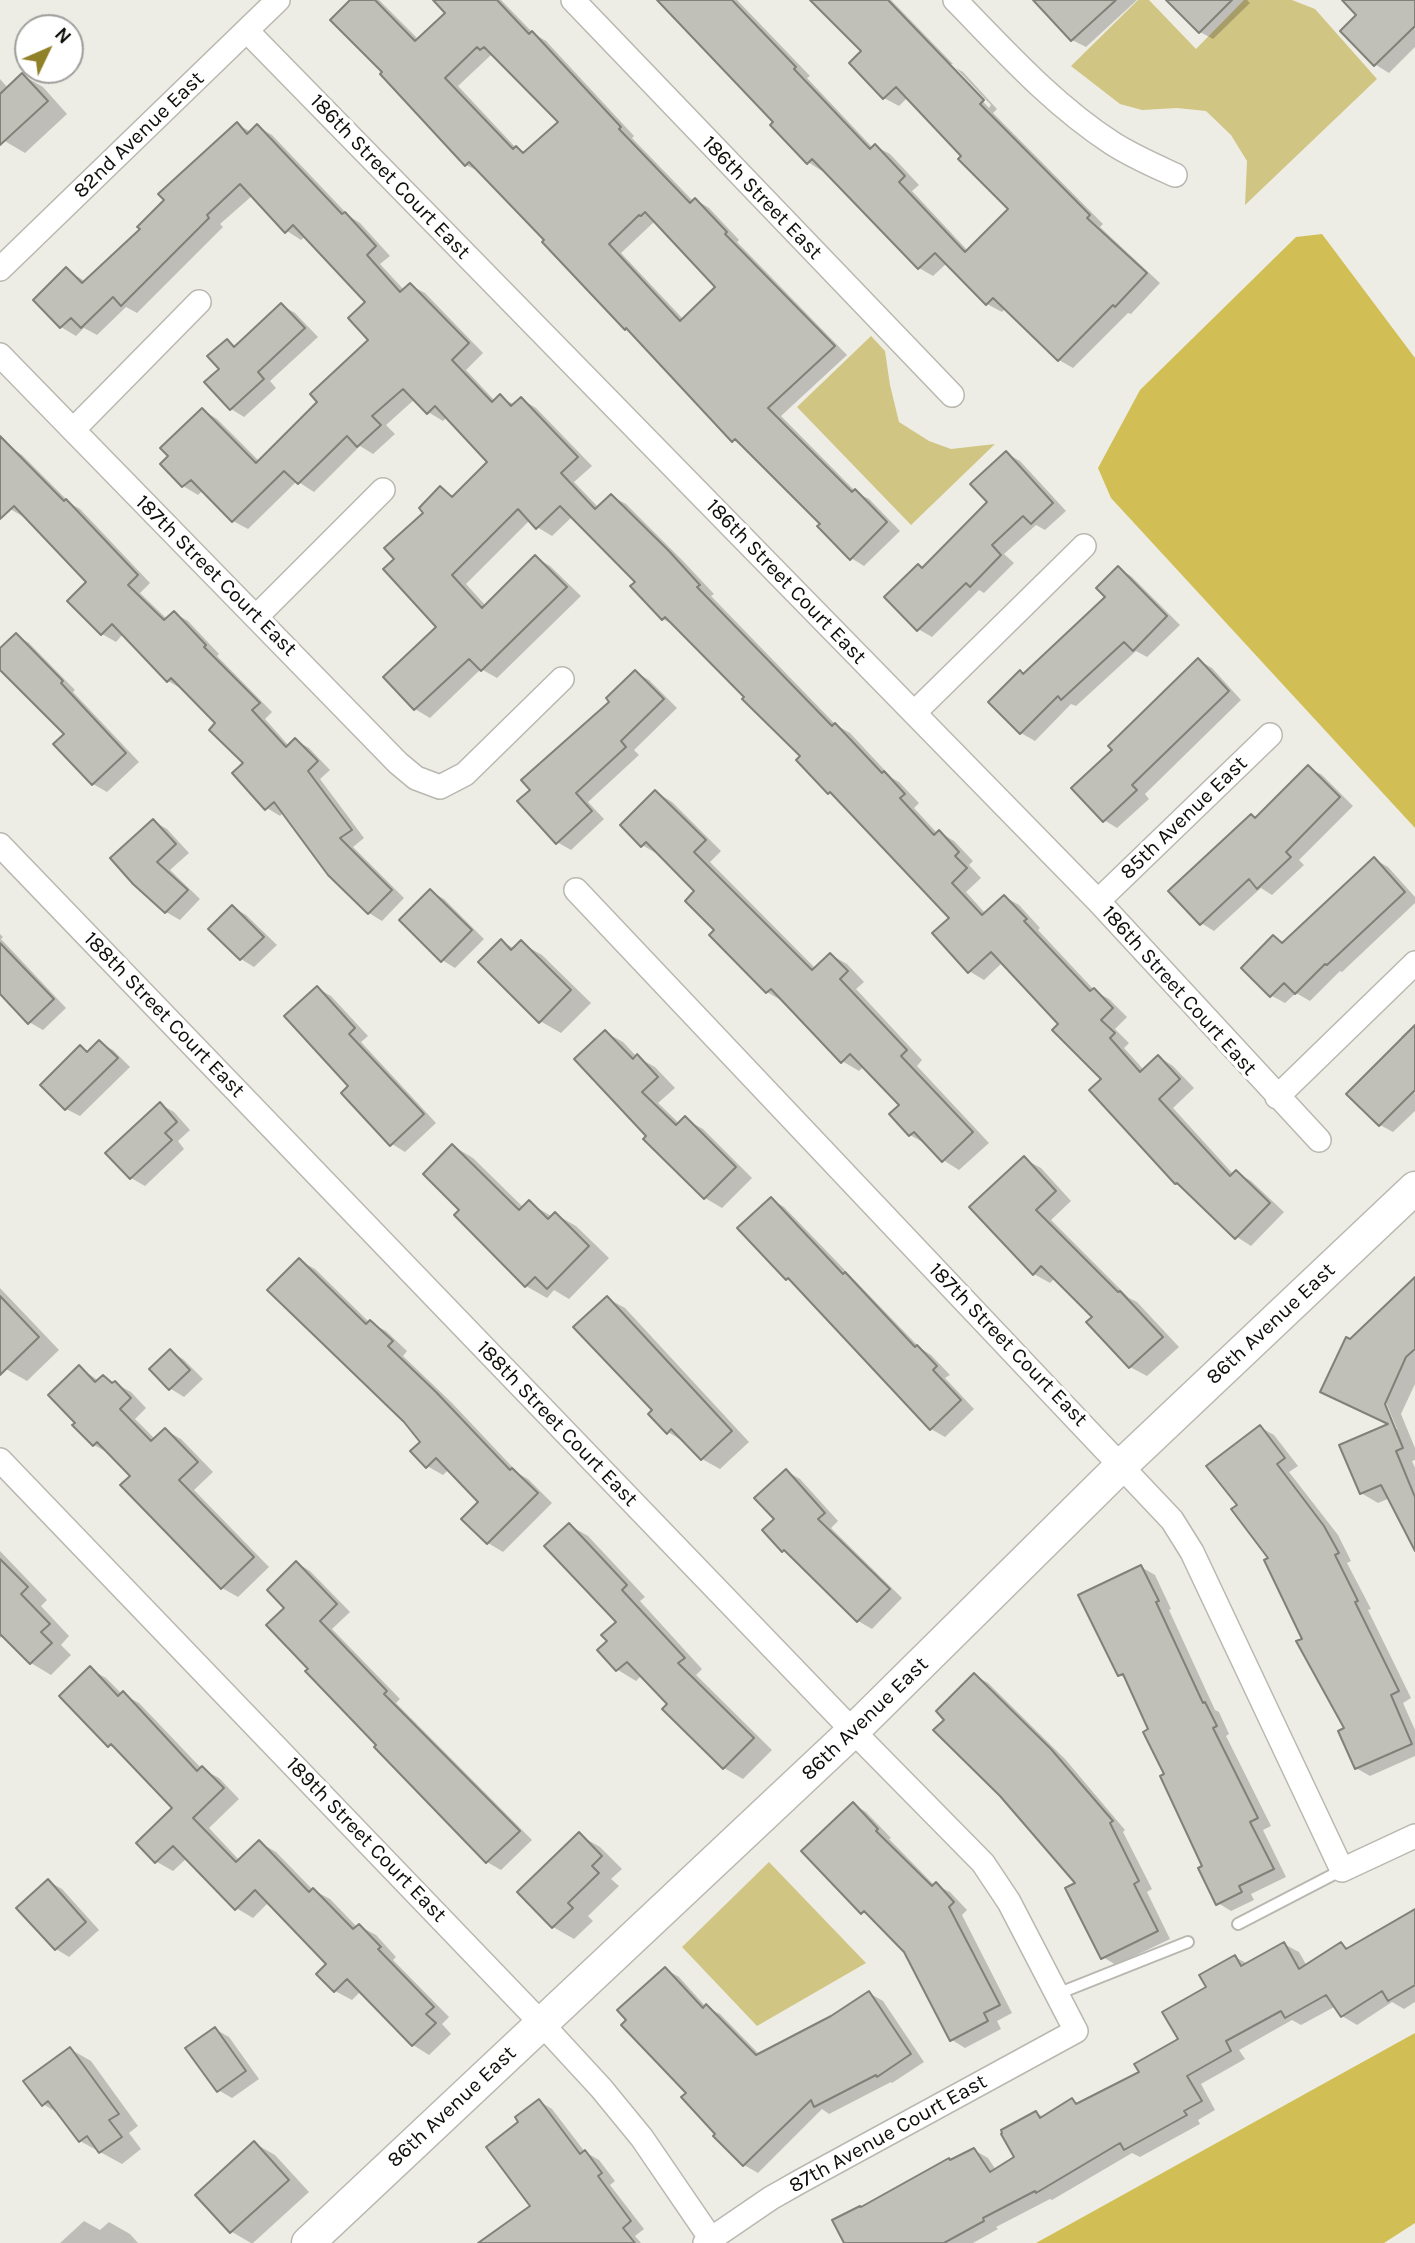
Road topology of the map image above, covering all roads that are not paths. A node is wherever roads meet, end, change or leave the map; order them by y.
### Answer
1 (278, 0) edge
2 (573, 0) edge
3 (955, 0) edge
4 (247, 31) junction
5 (1175, 175) dead end
6 (0, 269) edge
7 (199, 302) dead end
8 (0, 355) edge
9 (952, 395) dead end
10 (73, 430) junction
11 (383, 490) dead end
12 (1084, 546) dead end
13 (257, 616) junction
14 (562, 679) dead end
15 (914, 713) junction
16 (1270, 735) dead end
17 (0, 845) edge
18 (576, 890) dead end
19 (1098, 901) junction
20 (1415, 963) edge
21 (1277, 1097) junction
22 (1319, 1140) dead end
23 (1415, 1188) edge
24 (0, 1460) edge
25 (1122, 1465) junction
26 (853, 1731) junction
27 (1415, 1836) edge
28 (1342, 1870) junction
29 (1238, 1924) dead end
30 (1188, 1942) dead end
31 (1057, 1994) junction
32 (542, 2024) junction
33 (1076, 2031) joint
34 (708, 2241) edge
35 (308, 2243) edge

1 - 4 street, 82nd Avenue East
2 - 9 street, 186th Street East
3 - 5 street
4 - 6 street, 82nd Avenue East
4 - 15 street, 186th Street Court East
7 - 10 street
8 - 10 street, 187th Street Court East
10 - 13 street, 187th Street Court East
11 - 13 street
12 - 15 street
13 - 14 street, 187th Street Court East
15 - 19 street, 186th Street Court East
16 - 19 street, 85th Avenue East
17 - 26 street, 188th Street Court East
18 - 25 street, 187th Street Court East
19 - 21 street, 186th Street Court East
20 - 21 street
21 - 22 street, 186th Street Court East
23 - 25 street, 86th Avenue East
24 - 32 street, 189th Street Court East
25 - 26 street, 86th Avenue East
25 - 28 street, 187th Street Court East
26 - 31 street, 188th Street Court East
26 - 32 street, 86th Avenue East
27 - 28 street
28 - 29 lane
30 - 31 lane
31 - 33 street, 188th Street Court East
32 - 34 street, 189th Street Court East
32 - 35 street, 86th Avenue East
33 - 34 street, 87th Avenue Court East

